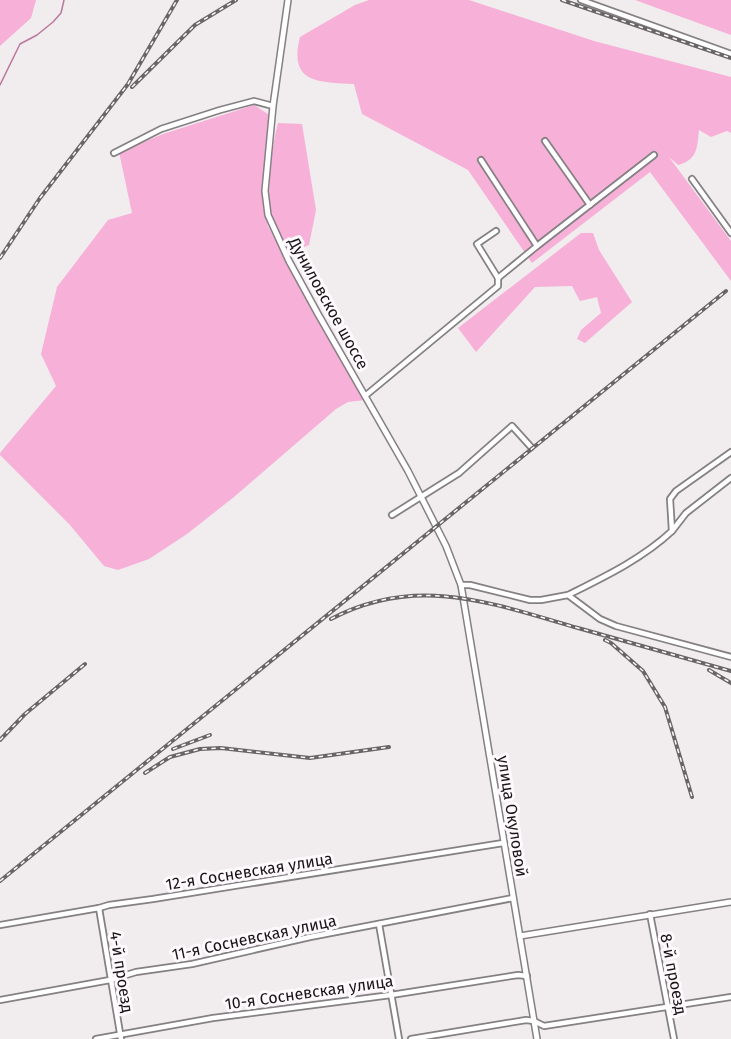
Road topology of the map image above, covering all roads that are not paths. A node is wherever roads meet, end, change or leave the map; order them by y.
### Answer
1 (288, 0) edge
2 (581, 0) edge
3 (731, 54) edge
4 (273, 106) junction
5 (545, 141) dead end
6 (114, 153) dead end
7 (654, 155) dead end
8 (481, 160) dead end
9 (692, 179) dead end
10 (590, 205) junction
11 (496, 231) dead end
12 (731, 233) edge
13 (537, 246) junction
14 (498, 278) junction
15 (365, 396) junction
16 (531, 447) dead end
17 (731, 452) edge
18 (731, 478) edge
19 (421, 496) junction
20 (392, 515) dead end
21 (672, 531) junction
22 (461, 585) junction
23 (568, 595) junction
24 (463, 597) joint
25 (731, 657) edge
26 (503, 843) junction
27 (513, 898) junction
28 (731, 902) edge
29 (99, 908) junction
30 (650, 914) junction
31 (379, 924) junction
32 (0, 925) edge
33 (520, 936) junction
34 (527, 976) junction
35 (110, 980) junction
36 (391, 994) junction
37 (731, 997) edge
38 (0, 1000) edge
39 (668, 1005) junction
40 (534, 1021) junction
41 (121, 1037) edge
42 (96, 1039) edge
43 (399, 1039) edge
44 (411, 1039) edge
45 (537, 1039) edge
46 (674, 1039) edge

1 - 4 street, Дуниловское шоссе
2 - 3 street
4 - 6 street
4 - 15 street, Дуниловское шоссе
5 - 10 street
7 - 10 street
8 - 13 street
9 - 12 street
10 - 13 street
11 - 14 street
13 - 14 street
14 - 15 street
15 - 19 street, Дуниловское шоссе
16 - 19 street
17 - 21 street
18 - 21 street
19 - 20 street
19 - 22 street, Дуниловское шоссе
21 - 23 street
22 - 23 street
22 - 24 street, Дуниловское шоссе
23 - 25 street
24 - 26 street, улица Окуловой
26 - 27 street, улица Окуловой
26 - 29 street, 12-я Сосневская улица
27 - 31 street, 11-я Сосневская улица
27 - 33 street, улица Окуловой
28 - 30 street
29 - 32 street, 12-я Сосневская улица
29 - 35 street, 4-й проезд
30 - 33 street
30 - 39 street, 8-й проезд
31 - 35 street, 11-я Сосневская улица
31 - 36 street
33 - 34 street, улица Окуловой
34 - 36 street, 10-я Сосневская улица
34 - 40 street, улица Окуловой
35 - 38 street, 11-я Сосневская улица
35 - 41 street, 4-й проезд
36 - 41 street, 10-я Сосневская улица
36 - 43 street
37 - 39 street
39 - 40 street
39 - 46 street, 8-й проезд
40 - 44 street
40 - 45 street, улица Окуловой
41 - 42 street, 10-я Сосневская улица

